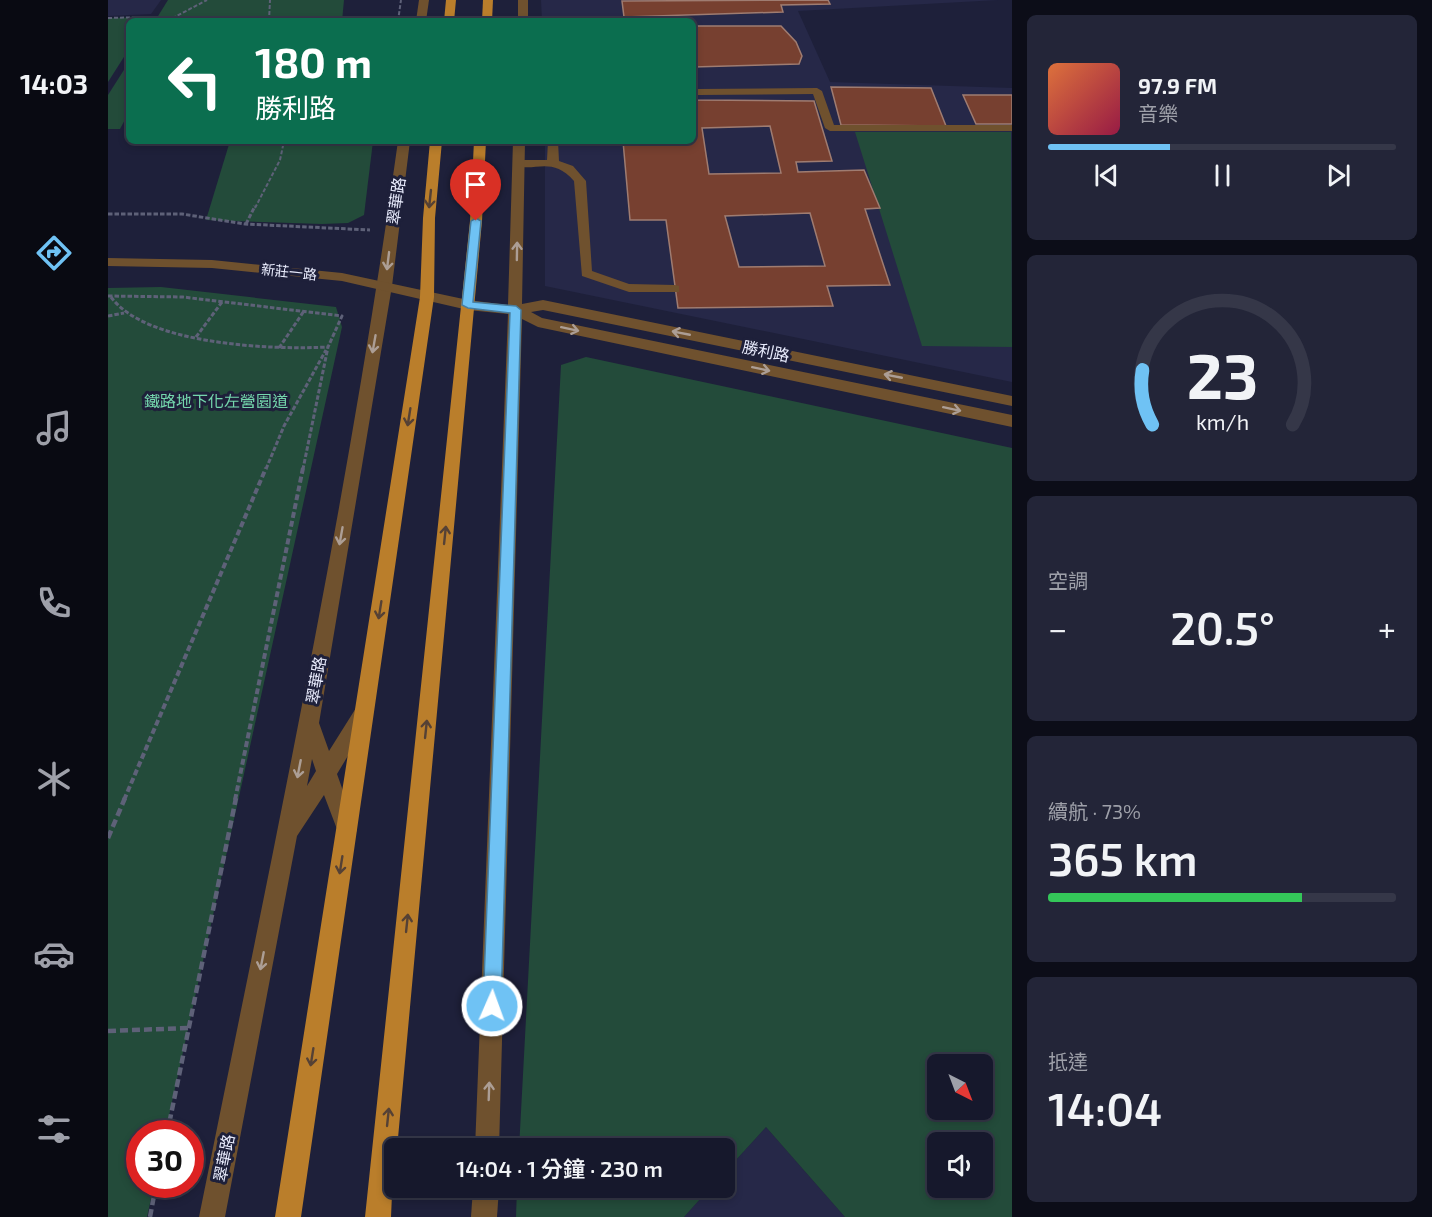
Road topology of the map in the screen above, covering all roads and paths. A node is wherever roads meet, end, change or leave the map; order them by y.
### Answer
1 (207, 0) edge
2 (270, 0) edge
3 (400, 0) edge
4 (424, 0) edge
5 (451, 0) edge
6 (488, 0) edge
7 (524, 0) edge
8 (108, 18) edge
9 (154, 18) edge
10 (173, 18) edge
11 (269, 18) edge
12 (398, 18) edge
13 (421, 18) edge
14 (449, 18) edge
15 (487, 18) edge
16 (523, 18) edge
17 (698, 92) dead end
18 (1012, 128) edge
19 (283, 144) edge
20 (404, 144) edge
21 (436, 144) edge
22 (480, 144) edge
23 (519, 144) edge
24 (553, 144) edge
25 (553, 163) junction
26 (519, 164) junction
27 (108, 214) edge
28 (245, 224) junction
29 (370, 231) dead end
30 (108, 262) edge
31 (385, 286) junction
32 (675, 289) dead end
33 (109, 296) edge
34 (427, 297) junction
35 (222, 302) junction
36 (468, 305) junction
37 (516, 310) junction
38 (304, 311) junction
39 (124, 313) junction
40 (108, 316) edge
41 (196, 337) junction
42 (328, 347) junction
43 (279, 348) junction
44 (1012, 401) edge
45 (1012, 421) edge
46 (364, 712) junction
47 (309, 722) junction
48 (327, 773) junction
49 (347, 830) junction
50 (108, 838) edge
51 (286, 838) junction
52 (189, 1028) junction
53 (108, 1031) edge
54 (170, 1120) edge
55 (487, 1138) edge
56 (154, 1198) edge
57 (485, 1198) edge
58 (150, 1217) edge
59 (212, 1217) edge
60 (288, 1217) edge
61 (378, 1217) edge
62 (484, 1217) edge

1 - 10 path
2 - 11 path
3 - 12 path
4 - 13 street
5 - 14 main road
6 - 15 main road
7 - 16 street
8 - 9 path
17 - 18 lane
19 - 28 path
20 -> 31 street, 翠華路
21 -> 34 main road, 翠華路
22 - 36 main road
23 - 26 street
24 - 25 lane
25 - 26 lane
25 - 32 lane
37 -> 26 street
27 - 28 path
28 - 29 path
30 - 31 street, 新莊一路
31 - 34 street, 新莊一路
31 -> 47 street, 翠華路
33 - 35 path
33 - 39 path
34 - 36 street, 新莊一路
34 -> 46 main road, 翠華路
35 - 38 path
35 - 41 path
36 - 37 street, 勝利路
61 -> 36 main road
44 -> 37 street, 勝利路
37 -> 45 street, 勝利路
55 -> 37 street
38 - 42 path
38 - 43 path
39 - 40 path
39 - 41 path
41 - 43 path
42 - 43 path
42 - 50 path
42 - 52 path
46 - 48 street
46 - 49 main road, 翠華路
47 - 48 street
47 -> 51 street, 翠華路
48 - 49 street
48 - 51 street
49 -> 60 main road, 翠華路
51 -> 59 street, 翠華路
52 - 53 path
52 - 54 path
56 - 58 path
57 - 62 street

